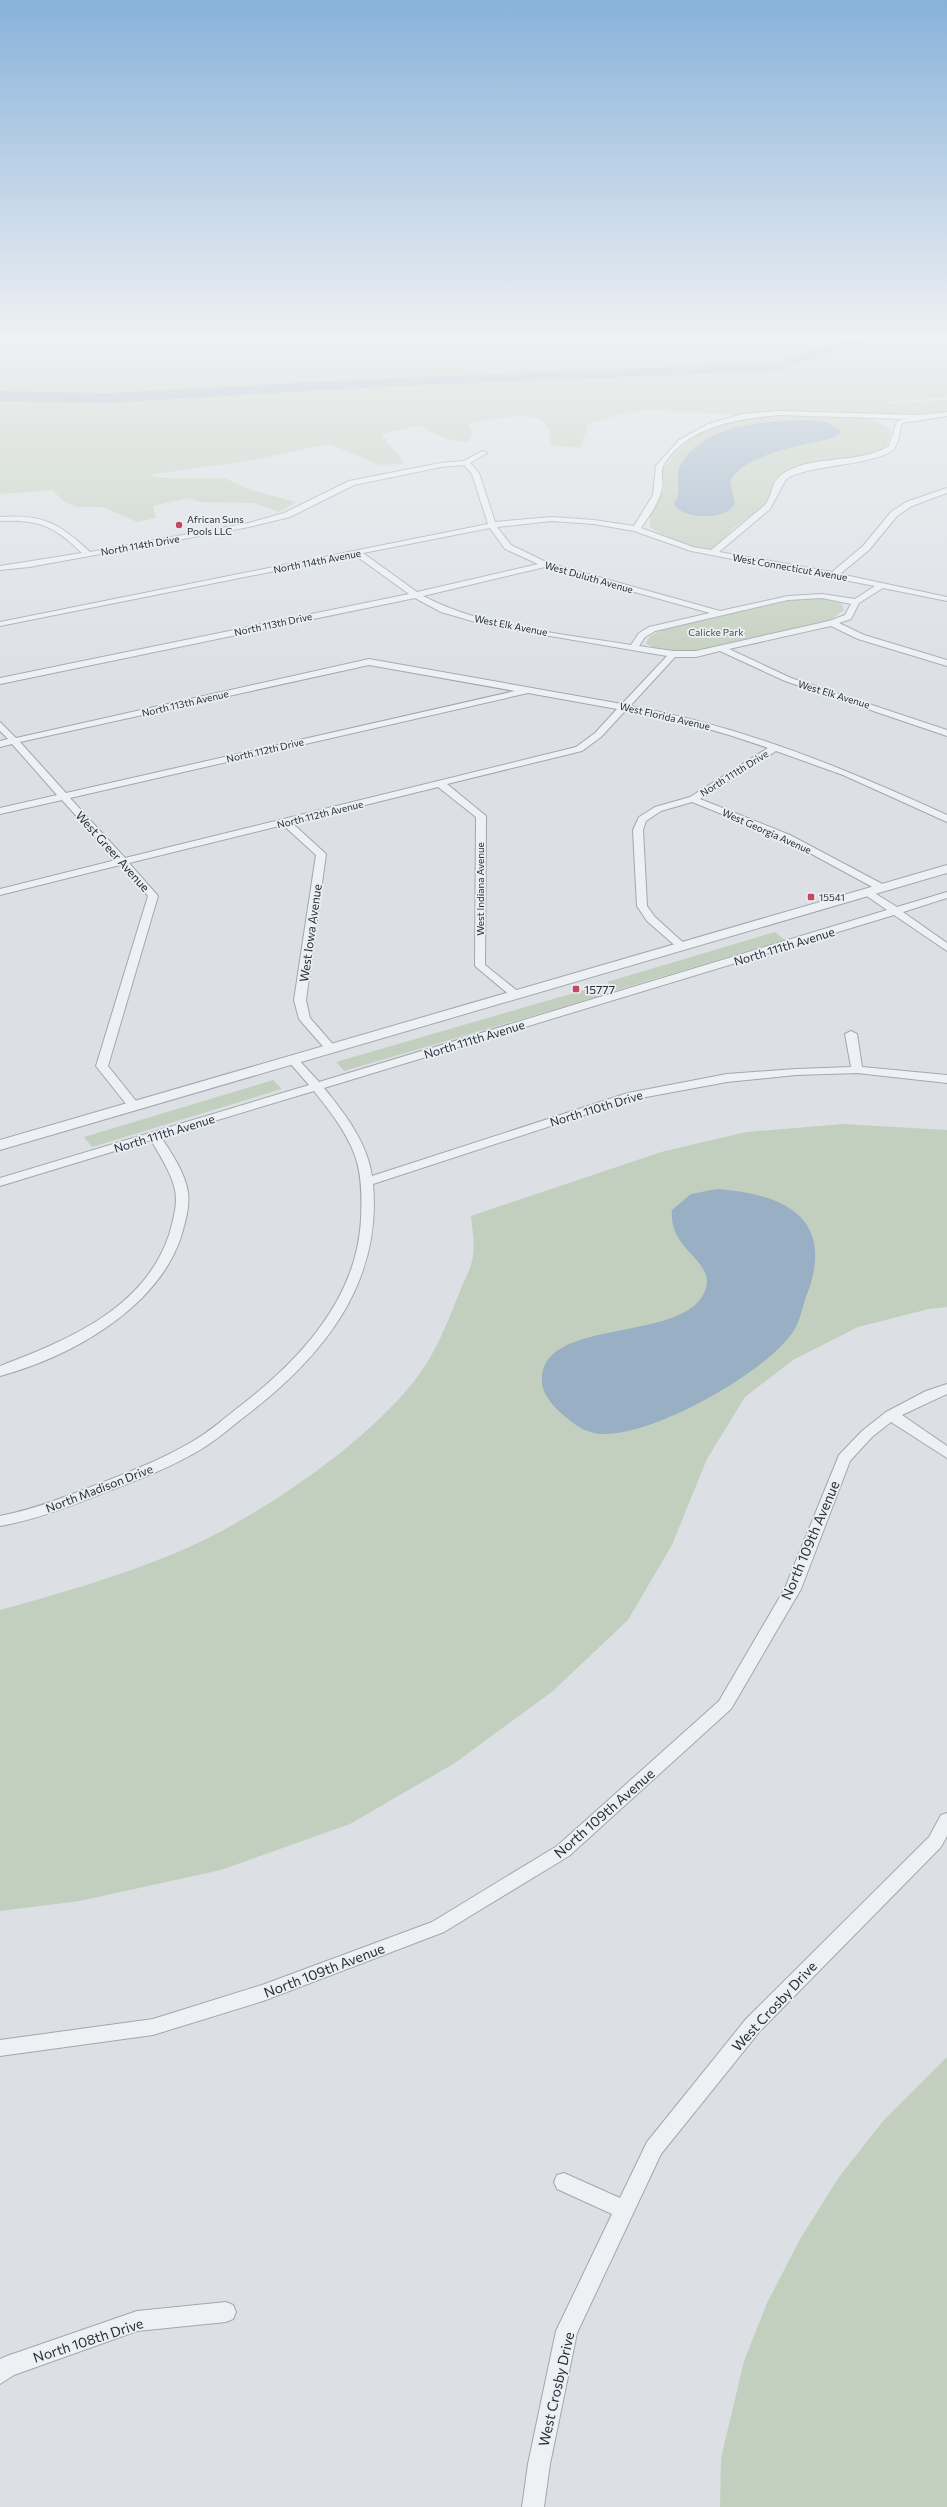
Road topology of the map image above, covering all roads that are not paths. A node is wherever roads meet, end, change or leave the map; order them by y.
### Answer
1 (483, 453) dead end
2 (672, 453) edge
3 (882, 453) edge
4 (466, 463) junction
5 (947, 490) edge
6 (0, 519) edge
7 (492, 525) junction
8 (636, 529) junction
9 (358, 553) junction
10 (713, 553) junction
11 (88, 554) junction
12 (545, 565) junction
13 (0, 568) edge
14 (834, 575) junction
15 (882, 585) junction
16 (416, 595) junction
17 (947, 599) edge
18 (856, 602) junction
19 (718, 613) junction
20 (832, 623) junction
21 (0, 624) edge
22 (634, 647) junction
23 (723, 649) junction
24 (674, 654) junction
25 (369, 662) joint
26 (947, 663) edge
27 (0, 681) edge
28 (531, 690) junction
29 (625, 707) junction
30 (0, 725) edge
31 (947, 733) edge
32 (14, 741) junction
33 (0, 744) edge
34 (775, 748) junction
35 (441, 784) junction
36 (64, 796) junction
37 (693, 799) junction
38 (0, 812) edge
39 (947, 819) edge
40 (286, 822) junction
41 (124, 861) junction
42 (947, 869) edge
43 (875, 890) junction
44 (0, 892) edge
45 (947, 895) edge
46 (894, 911) junction
47 (683, 947) junction
48 (947, 948) edge
49 (516, 995) junction
50 (851, 1034) dead end
51 (331, 1049) junction
52 (293, 1060) junction
53 (857, 1070) junction
54 (947, 1079) edge
55 (316, 1087) junction
56 (134, 1106) junction
57 (154, 1135) junction
58 (0, 1144) edge
59 (0, 1182) edge
60 (367, 1182) junction
61 (0, 1371) edge
62 (947, 1389) edge
63 (891, 1415) junction
64 (947, 1453) edge
65 (0, 1521) edge
66 (947, 1820) edge
67 (0, 2048) edge
68 (564, 2182) dead end
69 (624, 2210) junction
70 (226, 2312) dead end
71 (0, 2373) edge
72 (533, 2507) edge

1 - 4 street, North 114th Drive
2 - 8 street
3 - 10 street
4 - 7 street, West Duluth Avenue
4 - 11 street, North 114th Drive
5 - 14 street
6 - 11 street
7 - 8 street, North 114th Avenue
7 - 9 street, North 114th Avenue
7 - 12 street, West Duluth Avenue
8 - 10 street, West Connecticut Avenue
9 - 16 street, West Elk Avenue
9 - 21 street, North 114th Avenue
10 - 14 street, West Connecticut Avenue
11 - 13 street, North 114th Drive
12 - 16 street, North 113th Drive
12 - 19 street, West Duluth Avenue
14 - 15 street, West Connecticut Avenue
15 - 17 street, West Connecticut Avenue
15 - 18 street
16 - 22 street, West Elk Avenue
16 - 27 street, North 113th Drive
18 - 19 street
18 - 20 street, West Elk Avenue
19 - 22 street
20 - 23 street, West Elk Avenue
20 - 26 street
22 - 24 street, West Elk Avenue
23 - 24 street, West Elk Avenue
23 - 31 street, West Elk Avenue
24 - 29 street, North 112th Avenue
25 - 28 street, West Florida Avenue
25 - 32 street, North 113th Avenue
28 - 29 street, West Florida Avenue
28 - 36 street, North 112th Drive
29 - 34 street, West Florida Avenue
29 - 35 street, North 112th Avenue
30 - 32 street, West Greer Avenue
32 - 33 street, North 113th Avenue
32 - 36 street, West Greer Avenue
34 - 37 street, North 111th Drive
34 - 39 street, West Florida Avenue
35 - 40 street, North 112th Avenue
35 - 49 street, West Indiana Avenue
36 - 38 street, North 112th Drive
36 - 41 street, West Greer Avenue
37 - 43 street, West Georgia Avenue
37 - 47 street, North 111th Drive
40 - 41 street, North 112th Avenue
40 - 51 street, West Iowa Avenue
41 - 44 street, North 112th Avenue
41 - 56 street, West Greer Avenue
42 - 43 street
43 - 46 street, West Georgia Avenue
43 - 47 street
45 - 46 street, North 111th Avenue
46 - 48 street, West Georgia Avenue
46 - 55 street, North 111th Avenue
47 - 49 street
49 - 51 street
50 - 53 street
51 - 52 street
52 - 55 street, North Madison Drive
52 - 56 street
53 - 54 street, North 110th Drive
53 - 60 street, North 110th Drive
55 - 57 street, North 111th Avenue
55 - 60 street, North Madison Drive
56 - 58 street
57 - 59 street, North 111th Avenue
57 - 61 street
60 - 65 street, North Madison Drive
62 - 63 street, North 109th Avenue
63 - 64 street
63 - 67 street, North 109th Avenue
66 - 69 street, West Crosby Drive
68 - 69 street
69 - 72 street, West Crosby Drive
70 - 71 street, North 108th Drive

